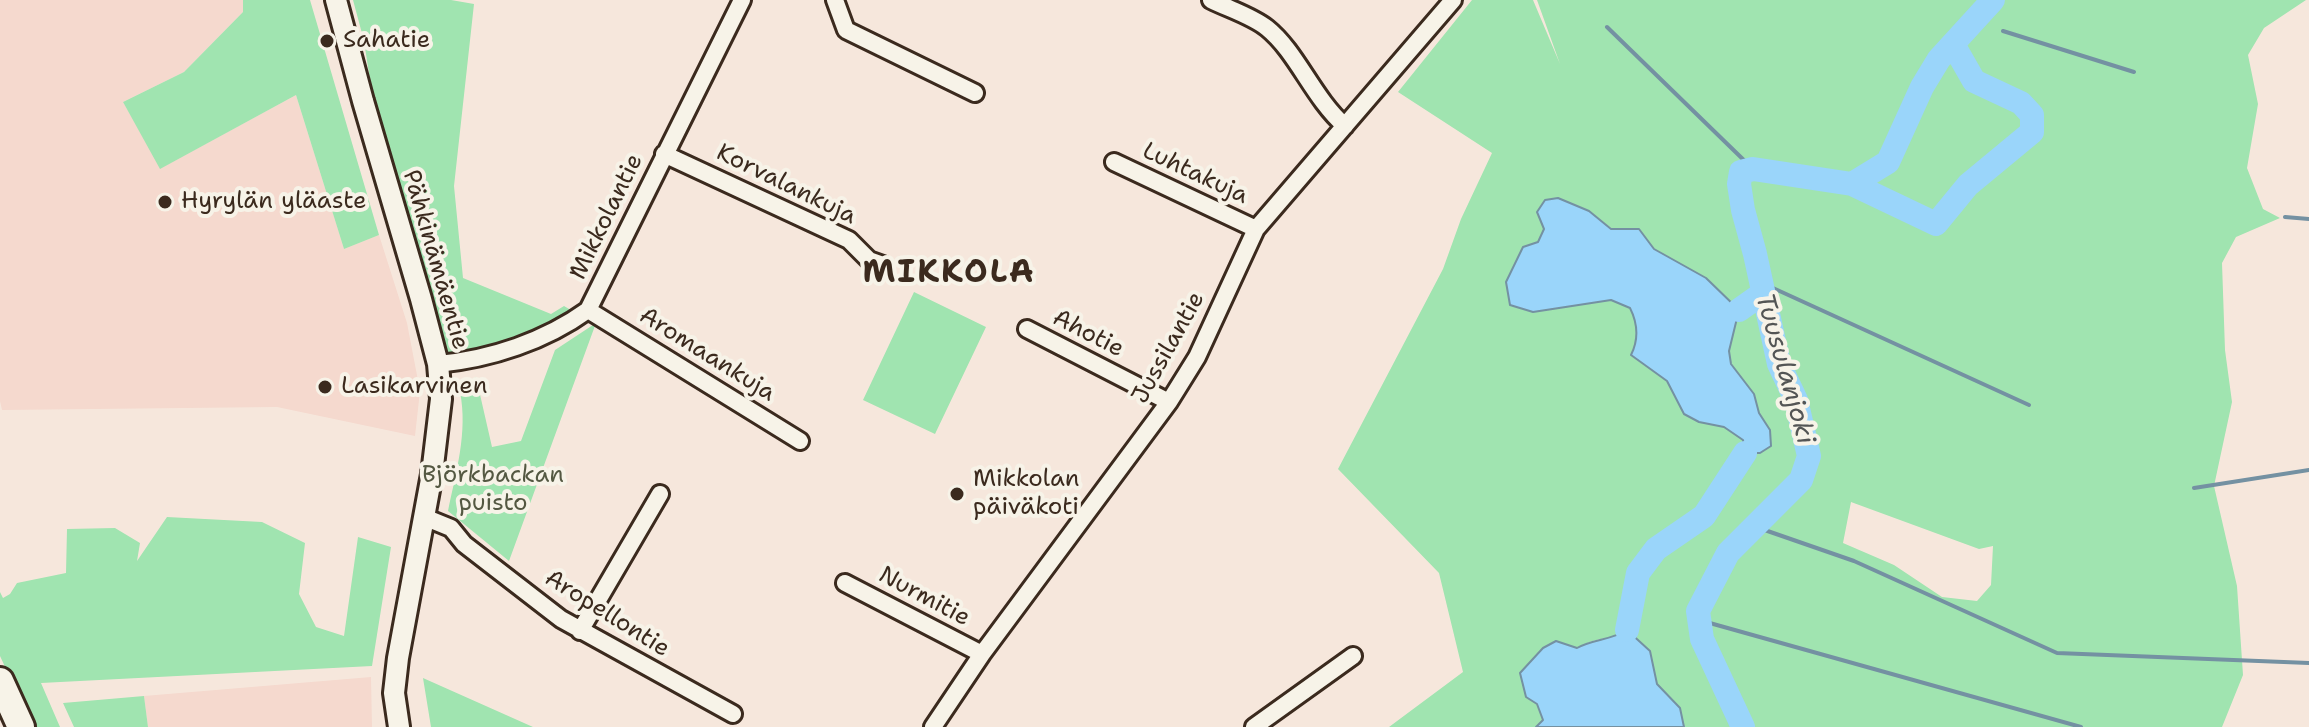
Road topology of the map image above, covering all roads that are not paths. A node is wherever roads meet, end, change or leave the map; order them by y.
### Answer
1 (336, 0) edge
2 (742, 0) edge
3 (835, 0) edge
4 (1211, 0) edge
5 (1453, 0) edge
6 (975, 93) dead end
7 (1345, 126) junction
8 (664, 154) junction
9 (1114, 162) dead end
10 (1256, 229) junction
11 (883, 265) dead end
12 (588, 310) junction
13 (1027, 329) dead end
14 (438, 364) junction
15 (1169, 402) junction
16 (800, 441) dead end
17 (660, 494) dead end
18 (424, 517) junction
19 (845, 583) dead end
20 (580, 631) junction
21 (982, 654) junction
22 (1353, 656) dead end
23 (0, 681) edge
24 (733, 714) dead end
25 (21, 727) edge
26 (399, 727) edge
27 (933, 727) edge
28 (1254, 727) edge

1 - 14 street, Pähkinämäentie
2 - 8 street, Mikkolantie
3 - 6 street
4 - 7 street
5 - 7 street, Jussilantie
7 - 10 street, Jussilantie
8 - 11 street, Korvalankuja
8 - 12 street, Mikkolantie
9 - 10 street, Luhtakuja
10 - 15 street, Jussilantie
12 - 14 street, Mikkolantie
12 - 16 street, Aromaankuja
13 - 15 street, Ahotie
14 - 18 street, Pähkinämäentie
15 - 21 street, Jussilantie
17 - 20 street
18 - 20 street, Aropellontie
18 - 26 street, Pähkinämäentie
19 - 21 street, Nurmitie
20 - 24 street, Aropellontie
21 - 27 street, Jussilantie
22 - 28 street
23 - 25 main road

